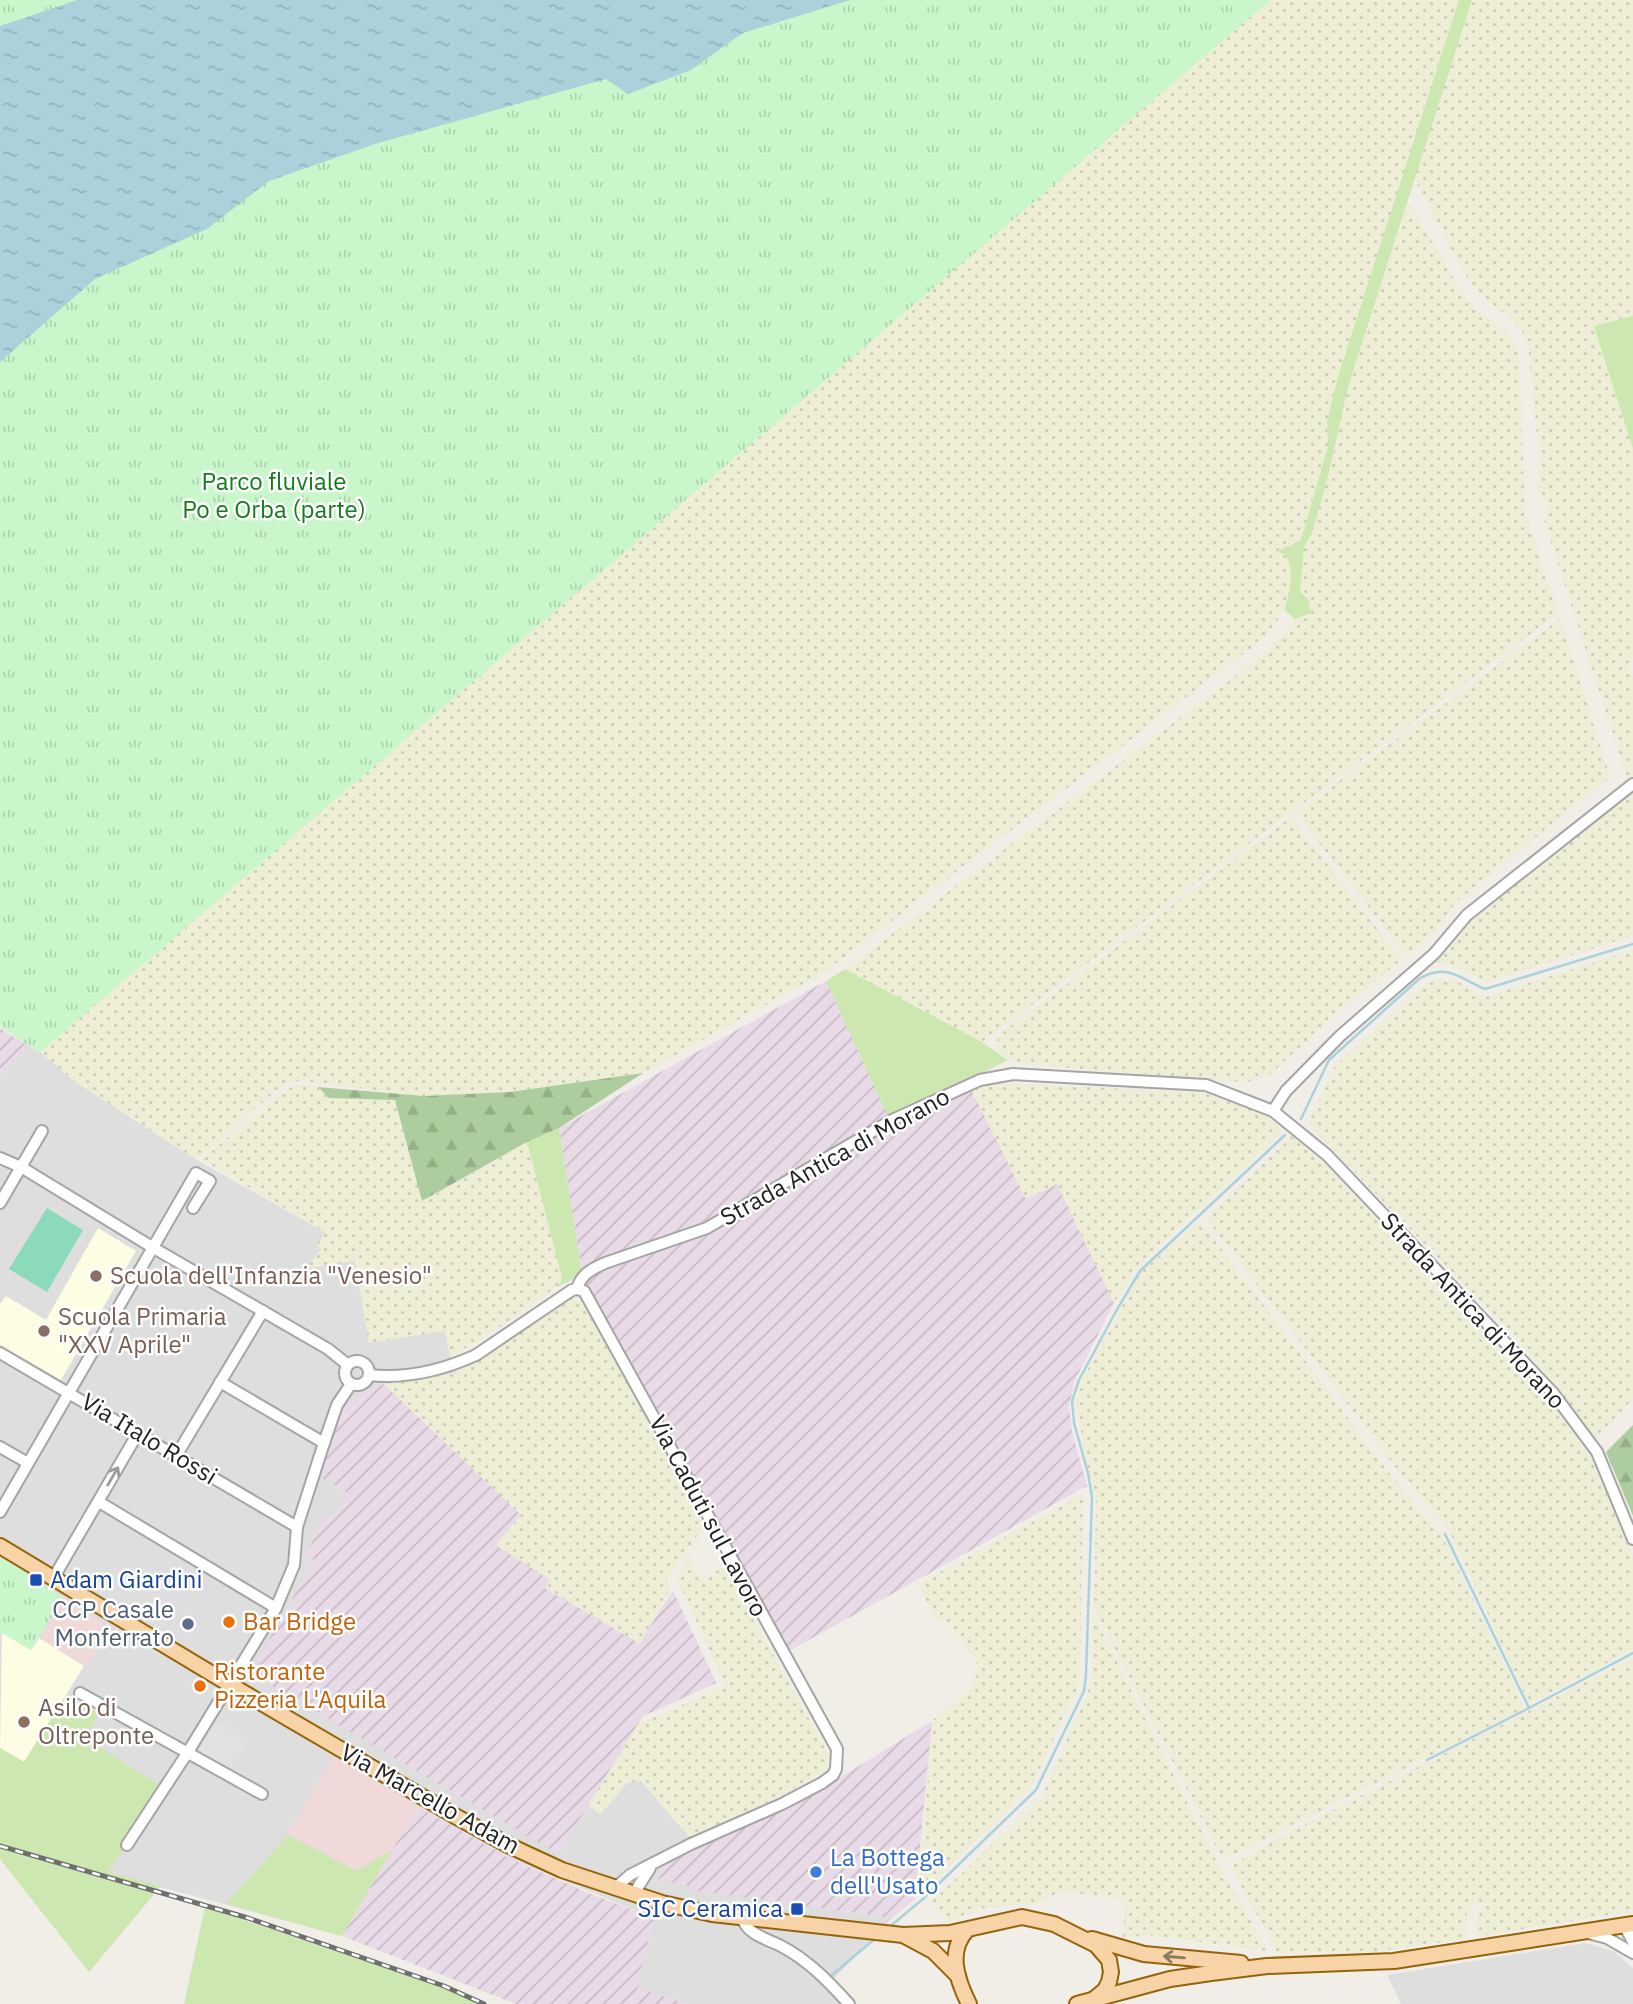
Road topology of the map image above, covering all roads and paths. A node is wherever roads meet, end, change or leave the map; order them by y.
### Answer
1 (1633, 784) edge
2 (1273, 1111) junction
3 (42, 1130) dead end
4 (0, 1158) edge
5 (22, 1167) junction
6 (0, 1203) edge
7 (193, 1208) dead end
8 (152, 1247) junction
9 (577, 1289) junction
10 (263, 1311) junction
11 (0, 1353) edge
12 (348, 1365) junction
13 (369, 1375) junction
14 (220, 1382) junction
15 (351, 1384) junction
16 (69, 1392) junction
17 (138, 1433) junction
18 (324, 1443) junction
19 (0, 1447) edge
20 (176, 1456) junction
21 (28, 1463) junction
22 (99, 1502) junction
23 (1, 1505) edge
24 (297, 1527) junction
25 (1633, 1539) edge
26 (0, 1546) edge
27 (54, 1577) junction
28 (276, 1608) junction
29 (229, 1684) junction
30 (80, 1693) dead end
31 (188, 1752) junction
32 (262, 1794) dead end
33 (127, 1845) dead end
34 (652, 1865) junction
35 (614, 1889) junction
36 (634, 1895) junction
37 (742, 1917) junction
38 (1629, 1925) edge
39 (967, 1930) junction
40 (1582, 1933) junction
41 (899, 1934) junction
42 (1083, 1937) junction
43 (1633, 1942) edge
44 (1633, 1953) edge
45 (1267, 1966) junction
46 (959, 1977) junction
47 (1093, 2000) junction
48 (968, 2003) edge
49 (849, 2004) edge
50 (1077, 2004) edge

1 - 2 street
2 - 9 street, Strada Antica di Morano
2 - 25 street, Strada Antica di Morano
3 - 5 street
4 - 5 street
5 - 6 street
5 - 8 street
7 - 8 street
8 - 10 street
8 - 16 street
9 - 13 street
9 - 34 street, Via Caduti sul Lavoro
10 - 12 street
10 - 14 street
11 - 16 street, Via Italo Rossi
12 - 13 street
12 - 15 street
13 - 15 street
14 - 18 street
14 - 20 street
15 - 18 street
16 - 17 street, Via Italo Rossi
16 - 21 street
17 - 20 street, Via Italo Rossi
22 -> 17 street
18 - 24 street
19 - 21 street
20 - 24 street, Via Italo Rossi
21 - 23 street
22 - 27 street
22 - 28 street
24 - 28 street
26 - 27 main road, Via Marcello Adam
27 - 29 main road, Via Marcello Adam
28 - 29 street
29 - 31 street
29 - 35 main road, Via Marcello Adam
30 - 31 street
31 - 32 street
31 - 33 street
34 - 35 street, Via Caduti sul Lavoro
34 - 36 street
35 - 36 main road, Via Marcello Adam
36 - 37 main road, Via Marcello Adam
37 - 41 main road, Via Marcello Adam
37 - 49 street
38 - 40 main road
38 - 43 street
39 - 41 main road, Via Marcello Adam
39 - 42 main road, Via Marcello Adam
39 - 46 main road
40 - 44 street
40 - 45 main road
41 - 46 main road, Via Marcello Adam
45 -> 42 main road
42 - 47 main road
45 - 47 main road
46 - 48 main road
47 - 50 main road

